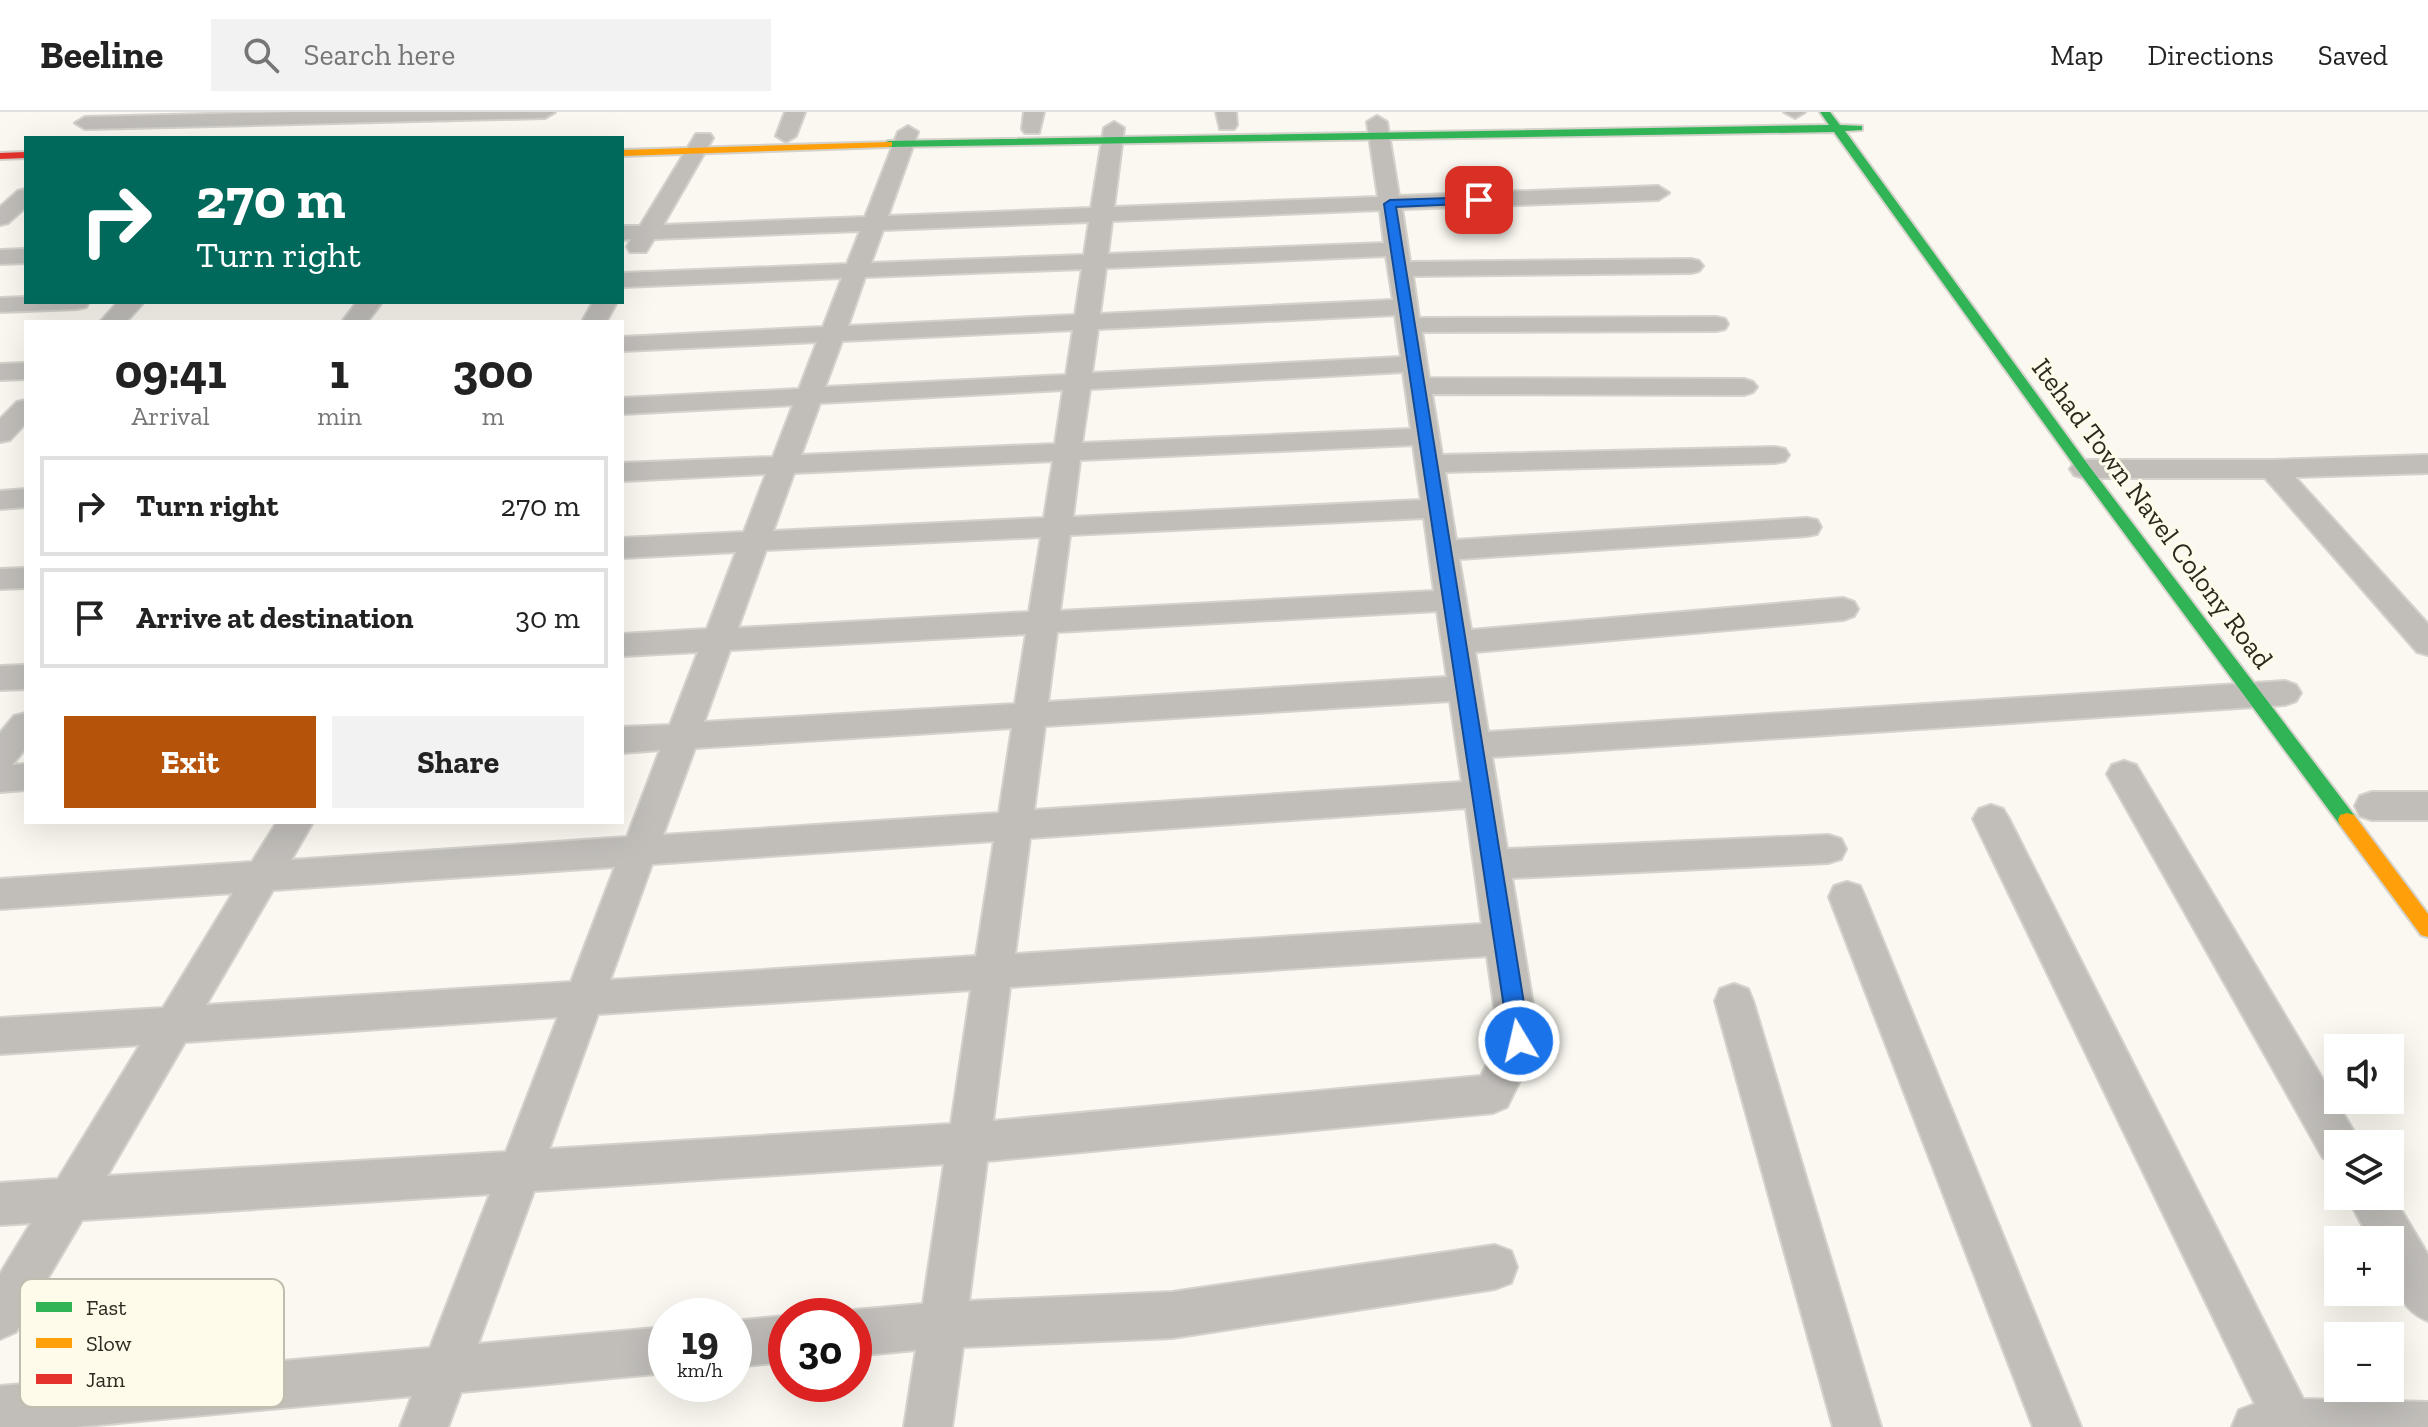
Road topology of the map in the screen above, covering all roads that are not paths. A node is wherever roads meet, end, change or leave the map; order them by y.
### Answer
1 (545, 112) edge
2 (795, 112) edge
3 (1794, 112) edge
4 (1816, 112) edge
5 (389, 114) edge
6 (1836, 117) edge
7 (1226, 119) edge
8 (1033, 121) edge
9 (84, 124) edge
10 (1378, 129) junction
11 (1113, 134) junction
12 (371, 136) edge
13 (786, 136) junction
14 (906, 138) junction
15 (624, 140) edge
16 (699, 144) junction
17 (624, 153) edge
18 (24, 155) edge
19 (0, 156) edge
20 (24, 164) edge
21 (0, 165) edge
22 (1906, 191) dead end
23 (1658, 193) dead end
24 (24, 198) edge
25 (1390, 204) junction
26 (1102, 215) junction
27 (0, 218) edge
28 (873, 224) junction
29 (624, 233) edge
30 (647, 233) junction
31 (24, 256) edge
32 (0, 257) edge
33 (1399, 259) junction
34 (1095, 261) junction
35 (1691, 266) dead end
36 (856, 271) junction
37 (624, 273) edge
38 (624, 277) edge
39 (26, 304) edge
40 (130, 304) edge
41 (368, 304) edge
42 (0, 305) edge
43 (1408, 316) junction
44 (114, 320) edge
45 (356, 320) edge
46 (1086, 322) junction
47 (1716, 324) dead end
48 (832, 334) junction
49 (624, 344) edge
50 (24, 371) edge
51 (0, 372) edge
52 (1417, 375) junction
53 (1077, 382) junction
54 (1744, 387) dead end
55 (809, 396) junction
56 (624, 406) edge
57 (24, 410) edge
58 (0, 437) edge
59 (24, 438) edge
60 (1428, 450) junction
61 (1067, 452) junction
62 (1775, 455) dead end
63 (2090, 457) junction
64 (783, 464) junction
65 (2415, 464) edge
66 (2273, 469) junction
67 (624, 472) edge
68 (2428, 492) edge
69 (24, 498) edge
70 (0, 500) edge
71 (1437, 508) junction
72 (1057, 527) junction
73 (1807, 527) dead end
74 (755, 541) junction
75 (624, 548) edge
76 (1444, 550) junction
77 (24, 578) edge
78 (0, 579) edge
79 (1452, 600) junction
80 (1843, 609) dead end
81 (1043, 622) junction
82 (718, 640) junction
83 (1458, 642) junction
84 (2428, 644) edge
85 (624, 645) edge
86 (24, 677) edge
87 (0, 678) edge
88 (1465, 688) junction
89 (2277, 693) junction
90 (1030, 715) junction
91 (24, 727) edge
92 (682, 737) junction
93 (624, 740) edge
94 (1474, 746) junction
95 (0, 756) edge
96 (2124, 774) dead end
97 (24, 777) edge
98 (0, 779) edge
99 (1481, 794) junction
100 (2428, 806) edge
101 (2375, 810) dead end
102 (1991, 819) dead end
103 (294, 824) edge
104 (1014, 825) junction
105 (1828, 849) dead end
106 (640, 850) junction
107 (1493, 864) junction
108 (263, 876) junction
109 (0, 894) edge
110 (1847, 897) dead end
111 (2428, 929) edge
112 (1504, 939) junction
113 (993, 972) junction
114 (585, 998) junction
115 (1734, 1001) dead end
116 (174, 1025) junction
117 (0, 1036) edge
118 (2330, 1130) edge
119 (969, 1143) junction
120 (519, 1171) junction
121 (70, 1200) junction
122 (0, 1204) edge
123 (2377, 1210) edge
124 (1495, 1267) dead end
125 (22, 1279) edge
126 (20, 1283) edge
127 (2428, 1298) edge
128 (0, 1316) edge
129 (942, 1325) junction
130 (872, 1331) edge
131 (648, 1352) edge
132 (446, 1370) junction
133 (284, 1385) edge
134 (33, 1407) edge
135 (0, 1410) edge
136 (2272, 1425) edge
137 (2428, 1426) edge
138 (424, 1427) edge
139 (928, 1427) edge
140 (1857, 1427) edge
141 (2057, 1427) edge

1 - 5 street
2 - 13 street
3 - 4 street
3 - 10 street
5 - 9 street
5 - 12 street
6 - 10 street
6 - 22 street
6 - 63 street, Itehad Town Navel Colony Road
7 - 10 street
7 - 11 street
8 - 11 street
8 - 14 street
10 - 11 street
10 - 25 street
11 - 14 street
11 - 26 street
13 - 14 street
13 - 16 street
14 - 16 street
14 - 28 street
15 - 16 street
16 - 17 street
16 - 30 street
18 - 19 street
20 - 21 street
23 - 25 street
24 - 27 street
25 - 26 street
25 - 33 street
26 - 28 street
26 - 34 street
28 - 30 street
28 - 36 street
29 - 30 street
30 - 37 street
31 - 32 street
33 - 34 street
33 - 35 street
33 - 43 street
34 - 36 street
34 - 46 street
36 - 38 street
36 - 48 street
39 - 42 street
40 - 44 street
41 - 45 street
43 - 46 street
43 - 47 street
43 - 52 street
46 - 48 street
46 - 53 street
48 - 49 street
48 - 55 street
50 - 51 street
52 - 53 street
52 - 54 street
52 - 60 street
53 - 55 street
53 - 61 street
55 - 56 street
55 - 64 street
57 - 58 street
58 - 59 street
60 - 61 street
60 - 62 street
60 - 71 street
61 - 64 street
61 - 72 street
63 - 66 street
63 - 89 street, Itehad Town Navel Colony Road
64 - 67 street
64 - 74 street
65 - 66 street
65 - 68 street
66 - 84 street
69 - 70 street
71 - 72 street
71 - 76 street
72 - 74 street
72 - 81 street
73 - 76 street
74 - 75 street
74 - 82 street
76 - 79 street
77 - 78 street
79 - 81 street
79 - 83 street
80 - 83 street
81 - 82 street
81 - 90 street
82 - 85 street
82 - 92 street
83 - 88 street
86 - 87 street
88 - 90 street
88 - 94 street
89 - 94 street
89 - 111 street, Itehad Town Navel Colony Road
90 - 92 street
90 - 104 street
91 - 95 street
92 - 93 street
92 - 106 street
94 - 99 street
96 - 118 street
97 - 98 street
99 - 104 street
99 - 107 street
100 - 101 street
102 - 136 street
103 - 108 street
104 - 106 street
104 - 113 street
105 - 107 street
106 - 108 street
106 - 114 street
107 - 112 street
108 - 109 street
108 - 116 street
110 - 141 street
112 - 113 street
112 - 119 street
113 - 114 street
113 - 119 street
114 - 116 street
114 - 120 street
115 - 140 street
116 - 117 street
116 - 121 street
119 - 120 street
119 - 129 street
120 - 121 street
120 - 132 street
121 - 122 street
121 - 125 street
123 - 127 street
124 - 129 street
126 - 128 street
129 - 130 street
129 - 139 street
131 - 132 street
132 - 133 street
132 - 138 street
134 - 135 street
136 - 137 street

